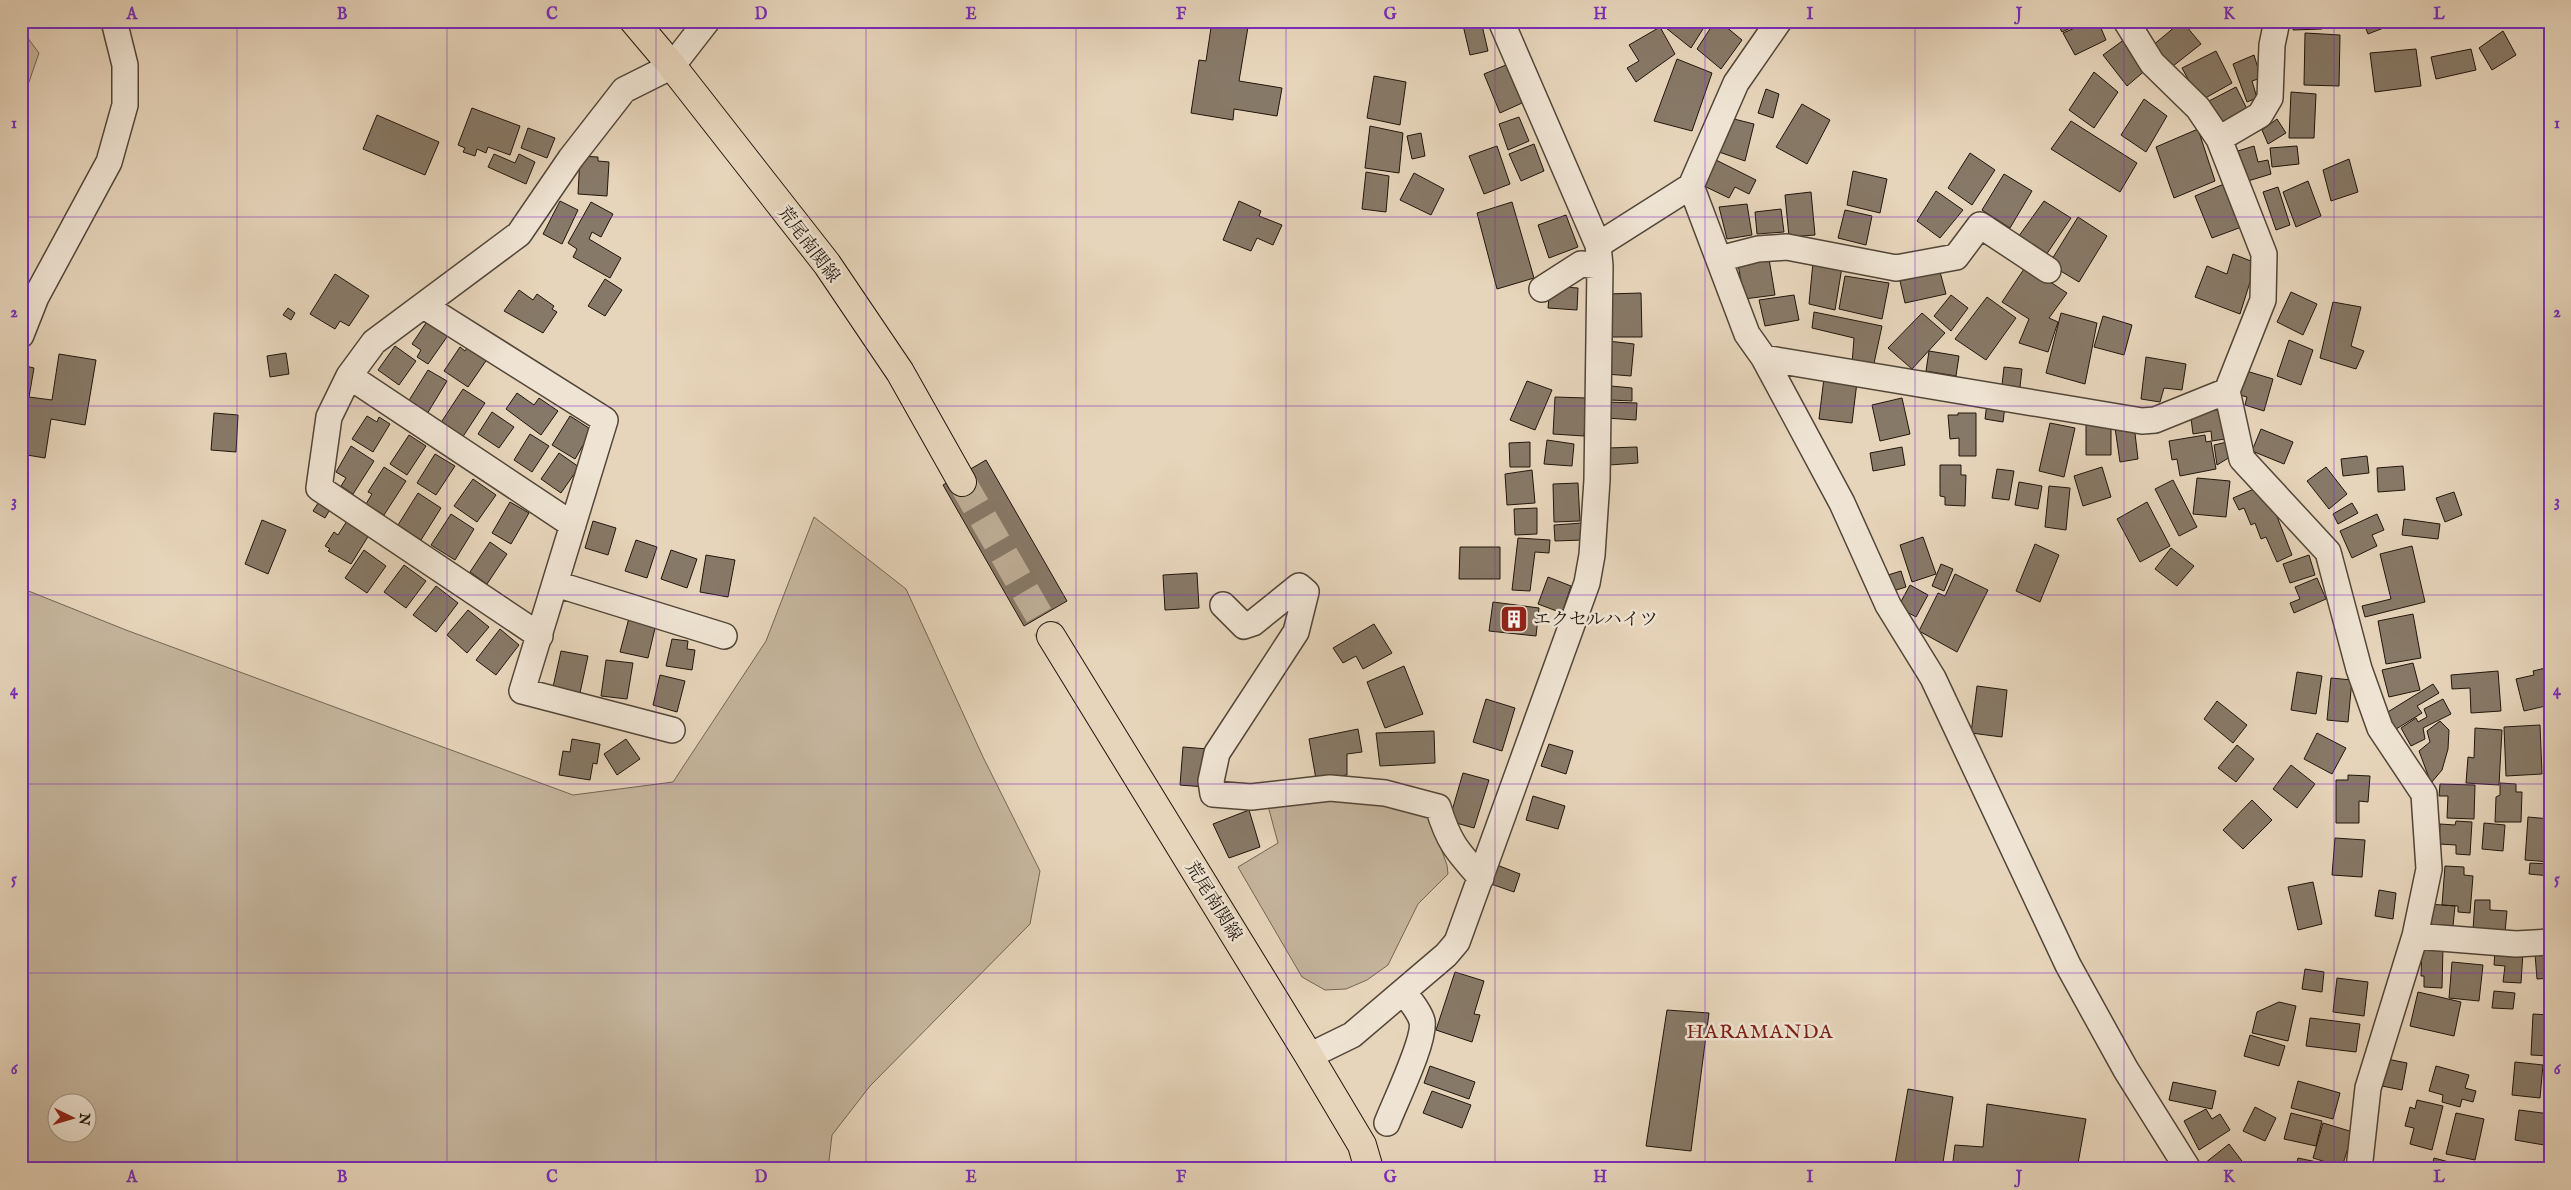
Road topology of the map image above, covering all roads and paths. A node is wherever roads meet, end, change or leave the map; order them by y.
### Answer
1 (114, 21) edge
2 (634, 21) edge
3 (707, 21) edge
4 (1501, 21) edge
5 (1779, 21) edge
6 (2126, 21) edge
7 (2277, 21) edge
8 (672, 66) junction
9 (2220, 139) junction
10 (1685, 191) junction
11 (1599, 255) junction
12 (1719, 259) junction
13 (2048, 270) dead end
14 (1542, 289) dead end
15 (424, 306) junction
16 (21, 335) edge
17 (1764, 358) junction
18 (350, 376) junction
19 (2227, 392) junction
20 (962, 482) tunnel mouth
21 (573, 525) junction
22 (556, 584) junction
23 (1223, 605) dead end
24 (540, 636) junction
25 (724, 636) dead end
26 (1051, 636) tunnel mouth
27 (672, 730) dead end
28 (1481, 878) junction
29 (2415, 936) junction
30 (2550, 942) edge
31 (1403, 992) junction
32 (1309, 1056) junction
33 (1387, 1122) dead end
34 (1369, 1169) edge
35 (2188, 1169) edge
36 (2359, 1169) edge

1 - 16 street
2 - 8 main road, 荒尾南関線
3 - 8 street
4 - 11 street
5 - 10 street
6 - 9 street
7 - 9 street
8 - 15 street
8 - 20 main road, 荒尾南関線
9 - 19 street
10 - 11 street
10 - 12 street
11 - 14 street
11 - 28 street
12 - 13 street
12 - 17 street
15 - 18 street
15 - 21 street
17 - 19 street
17 - 35 street
18 - 21 street
18 - 24 street
19 - 29 street
21 - 22 street
22 - 24 street
22 - 25 street
23 - 28 street
24 - 27 street
26 - 32 main road, 荒尾南関線
28 - 31 street
29 - 30 street
29 - 36 street
31 - 32 street
31 - 33 street
32 - 34 main road, 荒尾南関線

